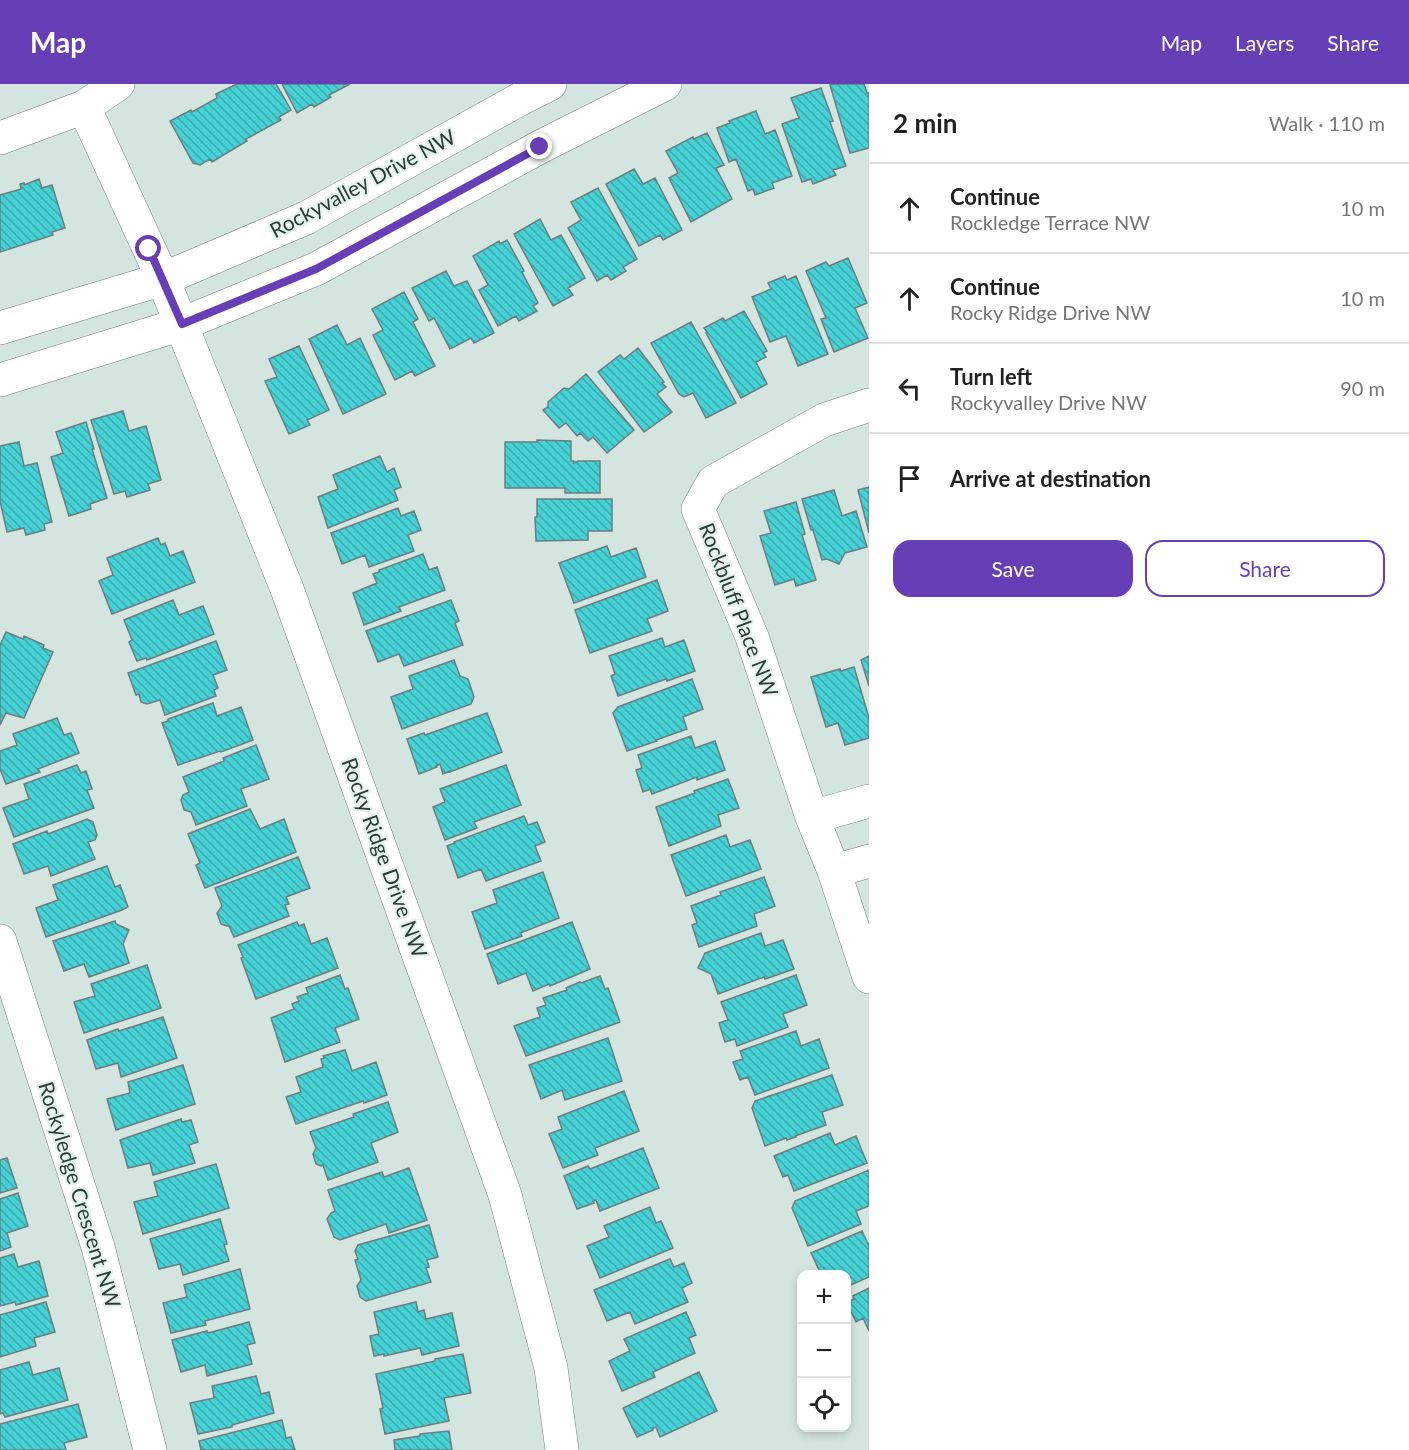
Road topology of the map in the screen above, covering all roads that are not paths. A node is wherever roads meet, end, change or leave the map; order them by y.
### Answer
1 (118, 84) edge
2 (550, 84) edge
3 (666, 84) edge
4 (84, 107) junction
5 (0, 138) edge
6 (163, 279) junction
7 (182, 324) junction
8 (0, 328) edge
9 (0, 380) edge
10 (869, 405) edge
11 (869, 801) edge
12 (812, 817) junction
13 (869, 861) edge
14 (834, 871) junction
15 (0, 941) edge
16 (869, 977) edge
17 (150, 1450) edge
18 (562, 1450) edge

1 - 4 street
2 - 6 street, Rockyvalley Drive NW
3 - 7 street
4 - 5 street
4 - 6 street, Rocky Ridge Drive NW
6 - 7 street, Rocky Ridge Drive NW
6 - 8 street, Rockyvalley Drive NW
7 - 9 street
7 - 18 street, Rocky Ridge Drive NW
10 - 12 street, Rockbluff Place NW
11 - 12 street
12 - 14 street, Rockbluff Place NW
13 - 14 street
14 - 16 street, Rockbluff Place NW
15 - 17 street, Rockyledge Crescent NW

